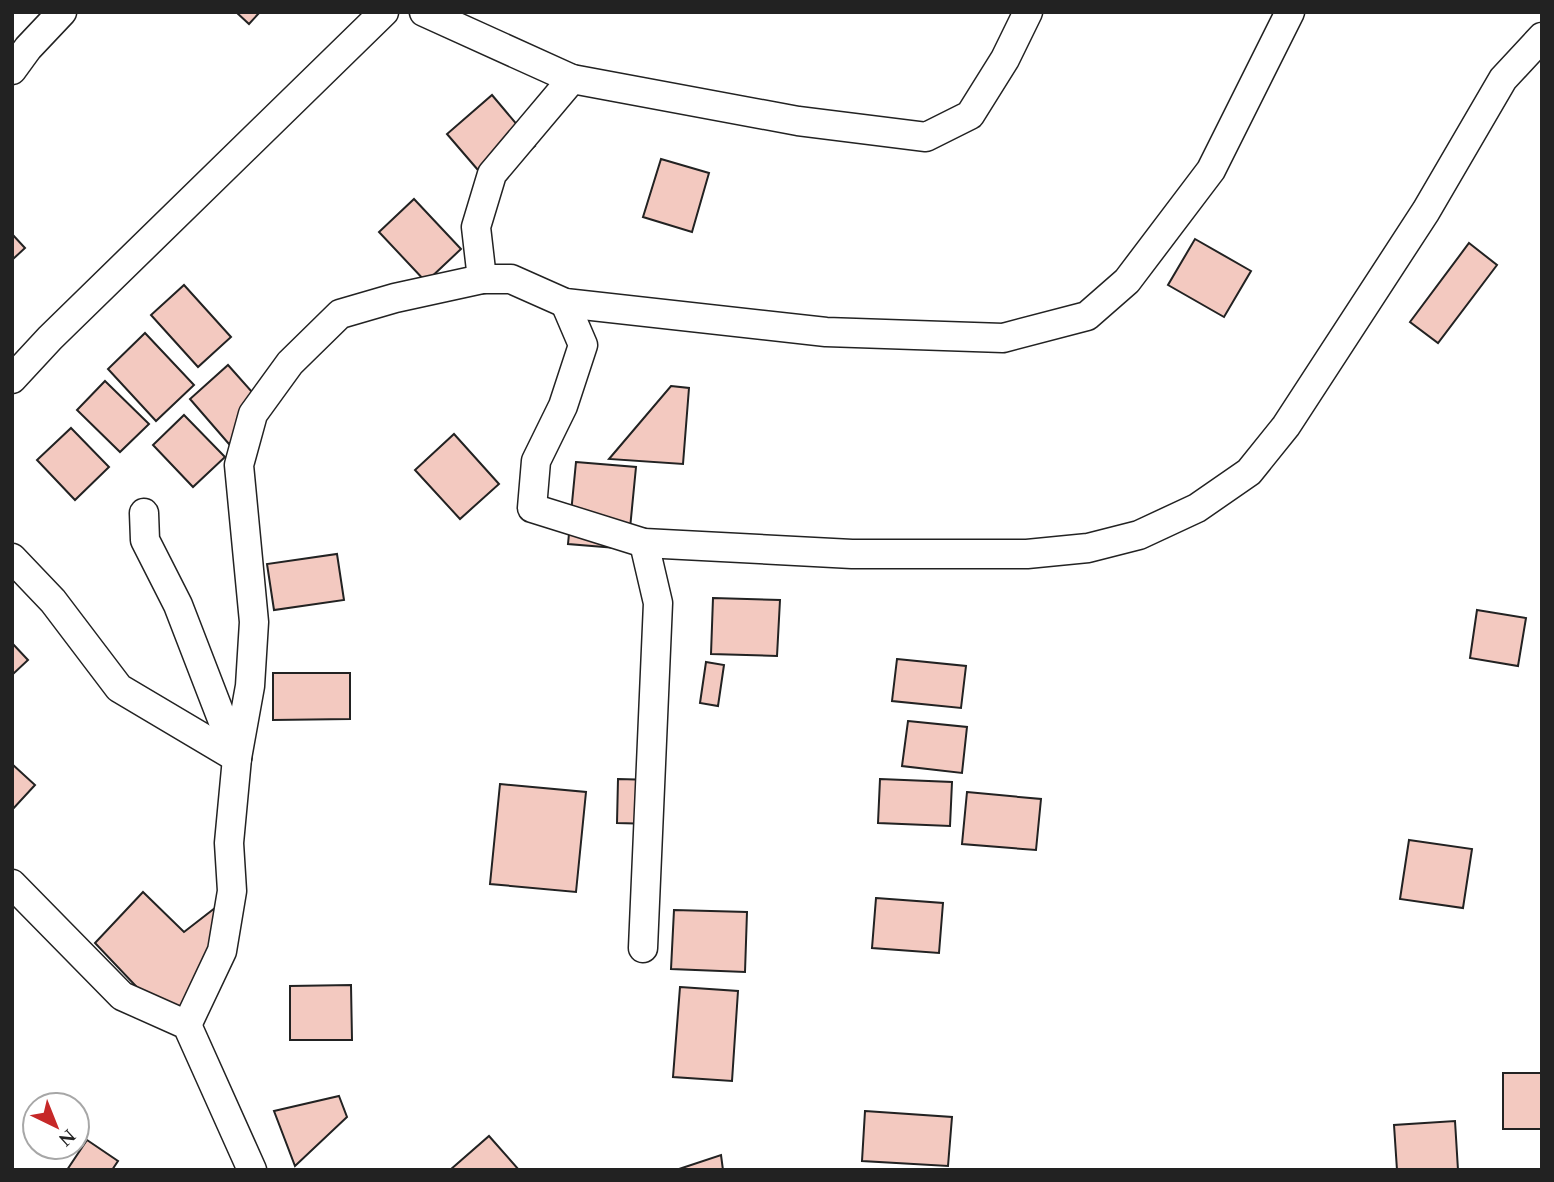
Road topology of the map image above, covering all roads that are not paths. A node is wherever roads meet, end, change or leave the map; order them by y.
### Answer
1 (62, 12) edge
2 (384, 12) edge
3 (424, 12) edge
4 (1028, 12) edge
5 (1290, 12) edge
6 (1542, 37) edge
7 (12, 70) edge
8 (572, 79) junction
9 (482, 279) junction
10 (565, 303) junction
11 (12, 379) edge
12 (144, 513) dead end
13 (644, 543) junction
14 (12, 558) edge
15 (237, 758) junction
16 (12, 884) edge
17 (643, 948) dead end
18 (187, 1025) junction
19 (252, 1170) edge

1 - 7 street
2 - 11 street
3 - 8 street
4 - 8 street
5 - 10 street
6 - 13 street
8 - 9 street
9 - 10 street
9 - 15 street
10 - 13 street
12 - 15 street
13 - 17 street
14 - 15 street
15 - 18 street
16 - 18 street
18 - 19 street

